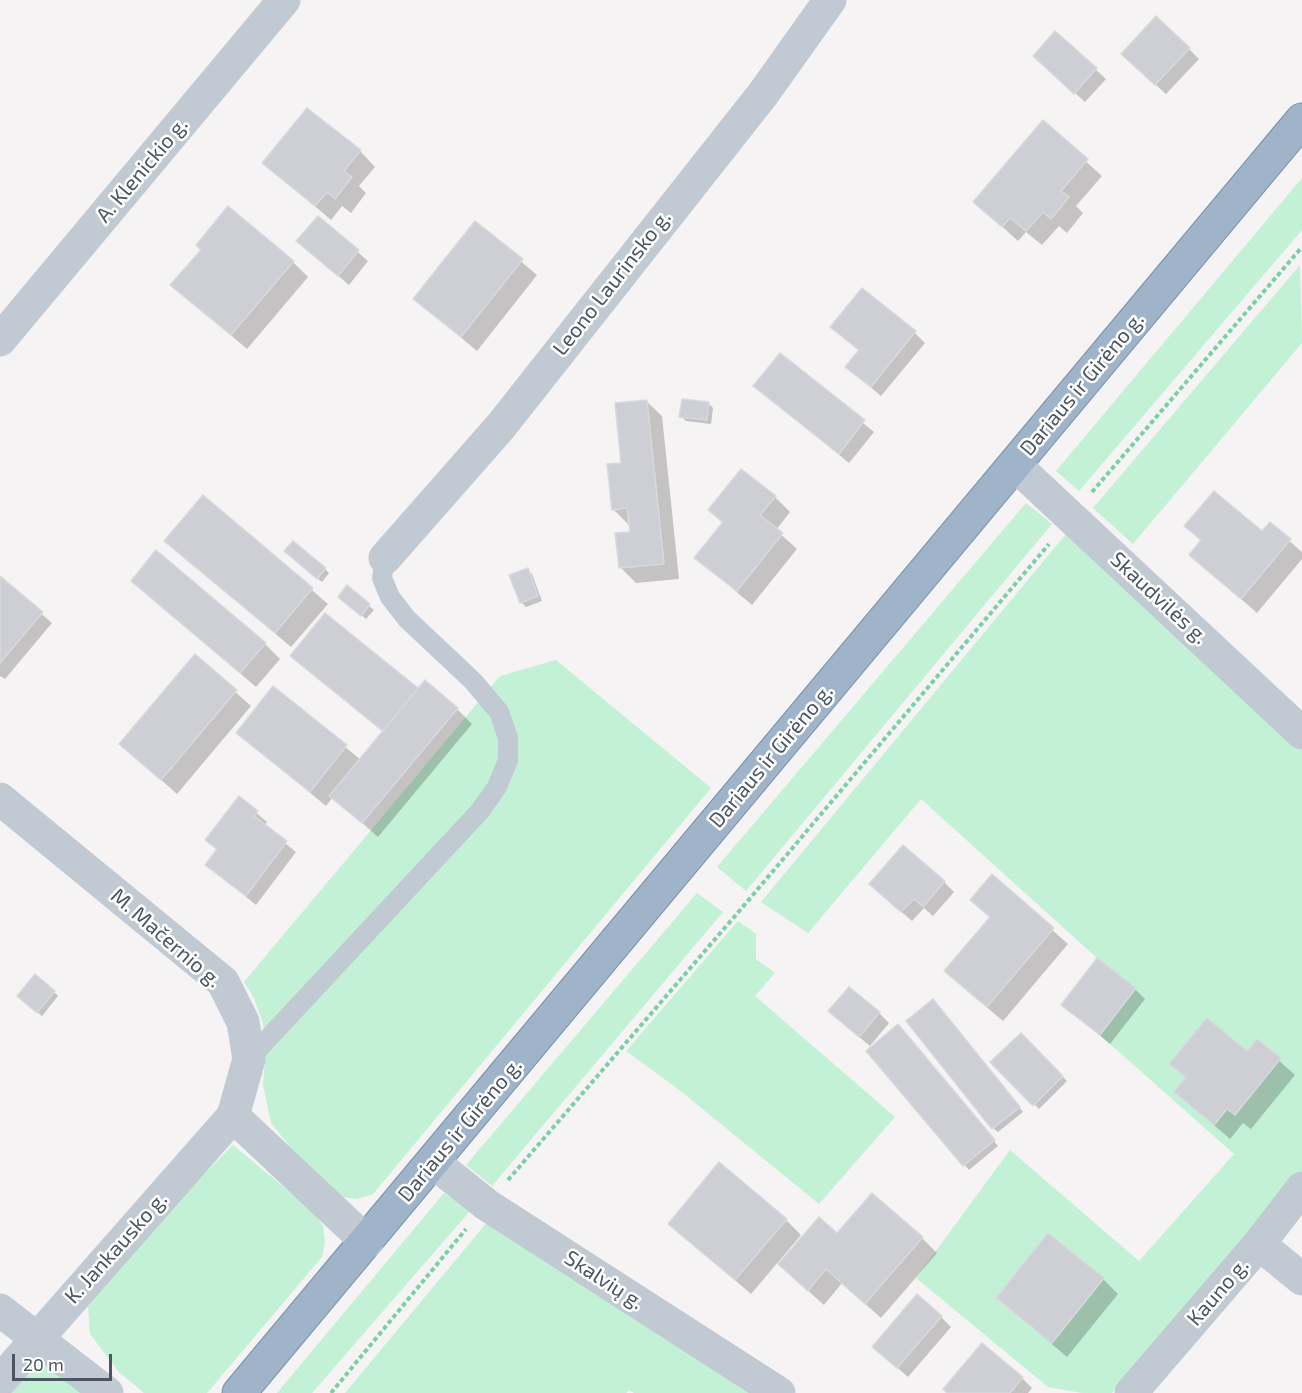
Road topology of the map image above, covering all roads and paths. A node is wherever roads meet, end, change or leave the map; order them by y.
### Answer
1 (284, 0) edge
2 (830, 0) edge
3 (1302, 120) edge
4 (1302, 247) edge
5 (0, 340) edge
6 (1015, 465) junction
7 (1072, 516) junction
8 (385, 558) joint
9 (1302, 733) edge
10 (0, 799) edge
11 (249, 1059) junction
12 (233, 1116) junction
13 (433, 1162) junction
14 (1302, 1188) edge
15 (487, 1205) junction
16 (367, 1242) junction
17 (1259, 1244) junction
18 (1302, 1279) edge
19 (0, 1310) edge
20 (37, 1337) junction
21 (0, 1381) edge
22 (107, 1393) edge
23 (239, 1393) edge
24 (331, 1393) edge
25 (779, 1393) edge
26 (1131, 1393) edge

1 - 5 street, A. Klenickio g.
2 - 8 street, Leono Laurinsko g.
3 - 6 highway, Dariaus ir Girėno g.
4 - 7 path
6 - 7 street, Skaudvilės g.
6 - 13 highway, Dariaus ir Girėno g.
7 - 9 street, Skaudvilės g.
7 - 15 path
8 - 11 lane
10 - 11 street, M. Mačernio g.
11 - 12 street, M. Mačernio g.
12 - 16 street
12 - 20 street, K. Jankausko g.
13 - 15 street, Skalvių g.
13 - 16 highway, Dariaus ir Girėno g.
14 - 17 street, Kauno g.
15 - 24 path
15 - 25 street, Skalvių g.
16 - 23 highway, Dariaus ir Girėno g.
17 - 18 street
17 - 26 street, Kauno g.
19 - 20 street
20 - 21 street, K. Jankausko g.
20 - 22 street

